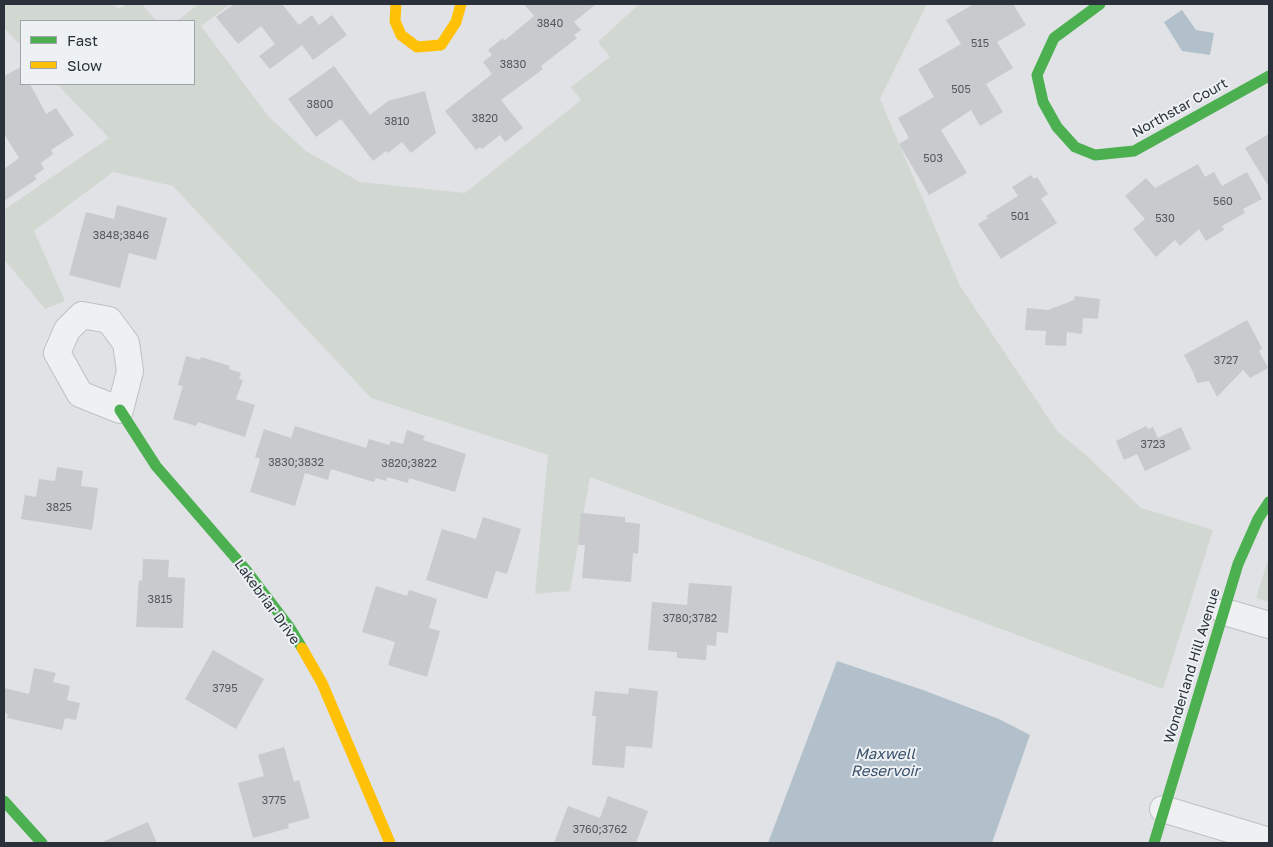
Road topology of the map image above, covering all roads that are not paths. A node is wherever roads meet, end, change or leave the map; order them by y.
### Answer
1 (396, 4) edge
2 (460, 4) edge
3 (1100, 4) edge
4 (1269, 76) edge
5 (120, 410) dead end
6 (1269, 502) edge
7 (1225, 612) junction
8 (1269, 625) edge
9 (4, 801) edge
10 (1163, 809) junction
11 (1269, 841) edge
12 (42, 843) edge
13 (390, 843) edge
14 (1154, 843) edge

1 - 2 street
3 - 4 street, Northstar Court
5 - 13 street, Lakebriar Drive
6 - 7 street, Wonderland Hill Avenue
7 - 8 street
7 - 10 street, Wonderland Hill Avenue
9 - 12 street
10 - 11 street
10 - 14 street, Wonderland Hill Avenue

